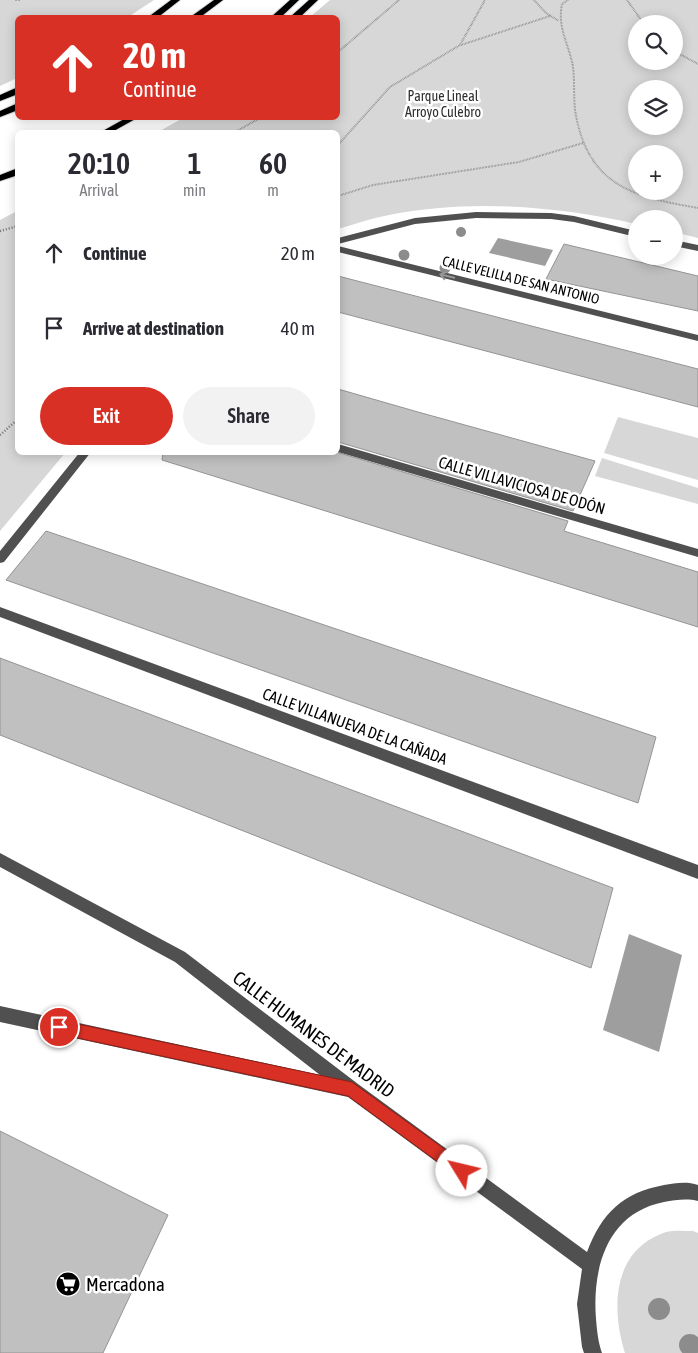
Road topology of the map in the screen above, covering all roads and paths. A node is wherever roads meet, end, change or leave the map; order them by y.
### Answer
1 (15, 0) edge
2 (21, 0) edge
3 (176, 0) edge
4 (219, 0) edge
5 (295, 0) edge
6 (314, 0) edge
7 (399, 0) edge
8 (485, 0) edge
9 (534, 0) edge
10 (568, 0) edge
11 (627, 0) edge
12 (155, 15) edge
13 (197, 15) edge
14 (278, 15) edge
15 (296, 15) edge
16 (638, 15) edge
17 (550, 16) junction
18 (559, 20) junction
19 (460, 45) junction
20 (340, 50) edge
21 (683, 56) edge
22 (698, 64) edge
23 (15, 91) edge
24 (0, 98) edge
25 (15, 107) edge
26 (0, 114) edge
27 (128, 120) edge
28 (257, 120) edge
29 (110, 130) edge
30 (239, 130) edge
31 (340, 143) edge
32 (584, 143) junction
33 (15, 172) edge
34 (0, 178) edge
35 (340, 195) edge
36 (698, 208) edge
37 (15, 227) edge
38 (0, 231) edge
39 (628, 232) edge
40 (340, 241) edge
41 (683, 245) edge
42 (698, 248) edge
43 (340, 249) edge
44 (698, 338) edge
45 (15, 422) edge
46 (0, 435) edge
47 (340, 449) edge
48 (84, 455) edge
49 (698, 554) edge
50 (0, 559) edge
51 (0, 612) edge
52 (0, 860) edge
53 (698, 872) edge
54 (0, 1014) edge
55 (352, 1090) junction
56 (698, 1193) edge
57 (589, 1264) junction
58 (593, 1353) edge

1 - 2 path
3 - 12 highway
4 - 13 highway
5 - 14 highway
6 - 15 highway
7 - 20 path
8 - 19 path
9 - 17 path
10 - 18 path
11 - 16 path
17 - 18 path
17 - 19 path
18 - 32 path
19 - 31 path
21 - 22 path
23 - 24 highway
25 - 26 highway
27 - 29 highway
28 - 30 path
32 - 35 path
32 - 36 path
33 - 34 highway
37 - 38 path
39 - 40 street
41 - 42 street
44 -> 43 street, CALLE VELILLA DE SAN ANTONIO
45 - 46 path
47 - 49 street, CALLE VILLAVICIOSA DE ODÓN
48 - 50 street
51 - 53 street, CALLE VILLANUEVA DE LA CAÑADA
52 - 55 street, CALLE HUMANES DE MADRID
54 - 55 street
55 - 57 street, CALLE HUMANES DE MADRID
56 - 57 street
57 - 58 street

